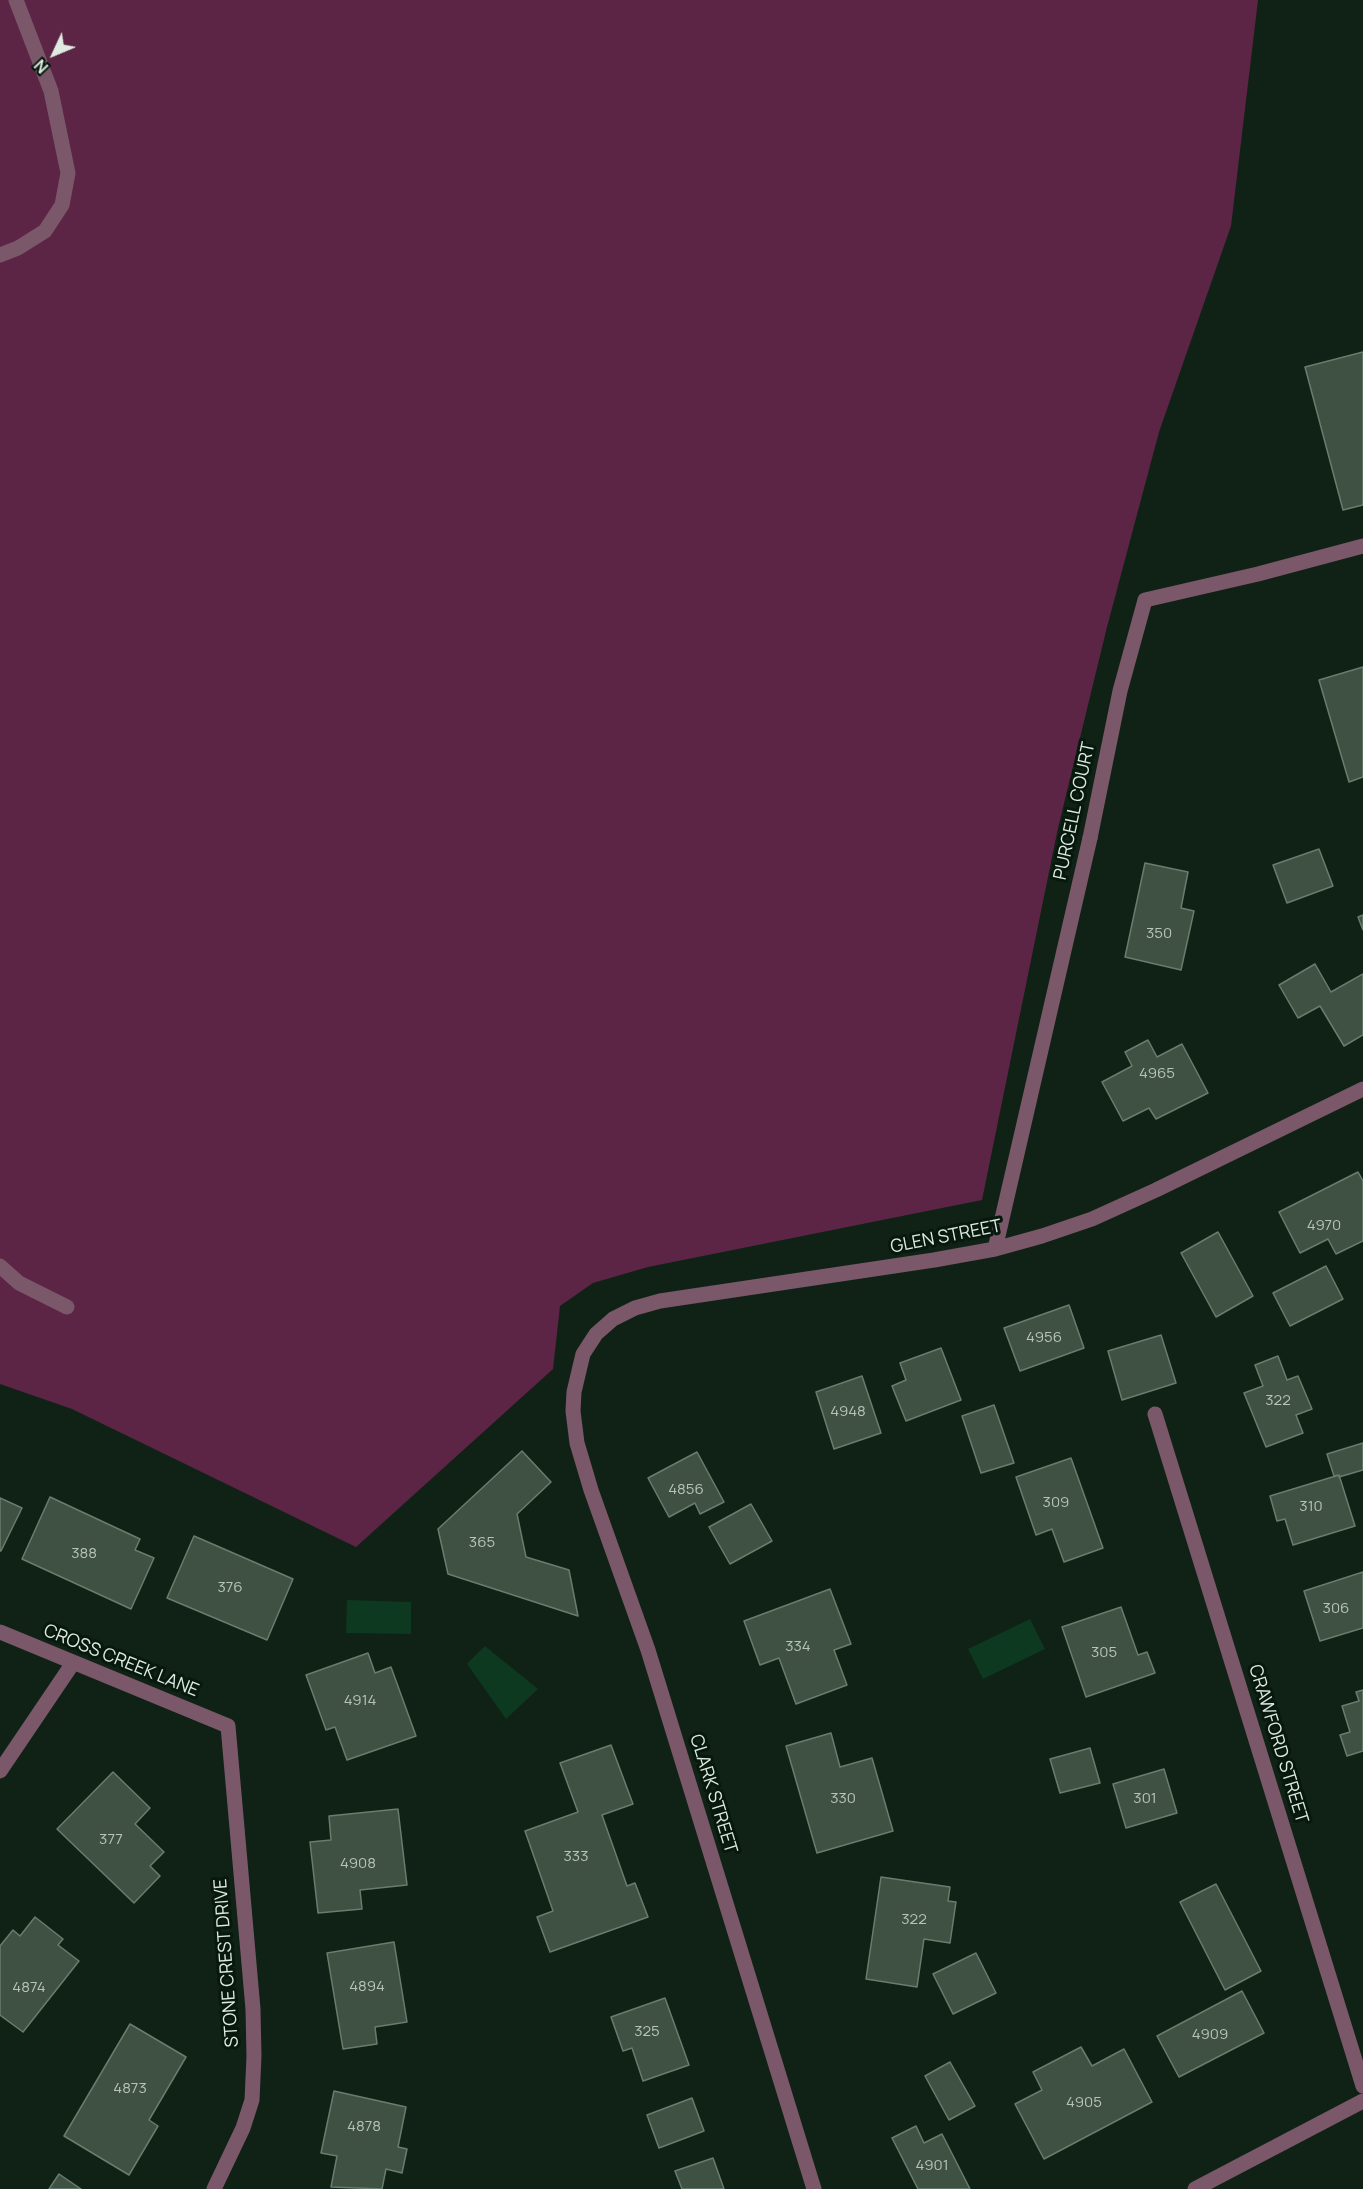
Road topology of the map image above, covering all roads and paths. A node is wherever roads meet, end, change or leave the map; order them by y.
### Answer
1 (16, 0) edge
2 (0, 255) edge
3 (1363, 546) edge
4 (1363, 1089) edge
5 (995, 1249) junction
6 (0, 1266) edge
7 (67, 1307) dead end
8 (573, 1411) joint
9 (1155, 1414) dead end
10 (0, 1632) edge
11 (73, 1663) junction
12 (228, 1726) joint
13 (0, 1771) edge
14 (1363, 2086) edge
15 (1363, 2101) edge
16 (214, 2189) edge
17 (814, 2189) edge
18 (1195, 2189) edge

1 - 2 street
3 - 5 street, PURCELL COURT
4 - 5 street, GLEN STREET
5 - 8 street, GLEN STREET
6 - 7 street
8 - 17 street, CLARK STREET
9 - 14 street, CRAWFORD STREET
10 - 11 street, CROSS CREEK LANE
11 - 12 street, CROSS CREEK LANE
11 - 13 street
12 - 16 street, STONE CREST DRIVE
15 - 18 street

